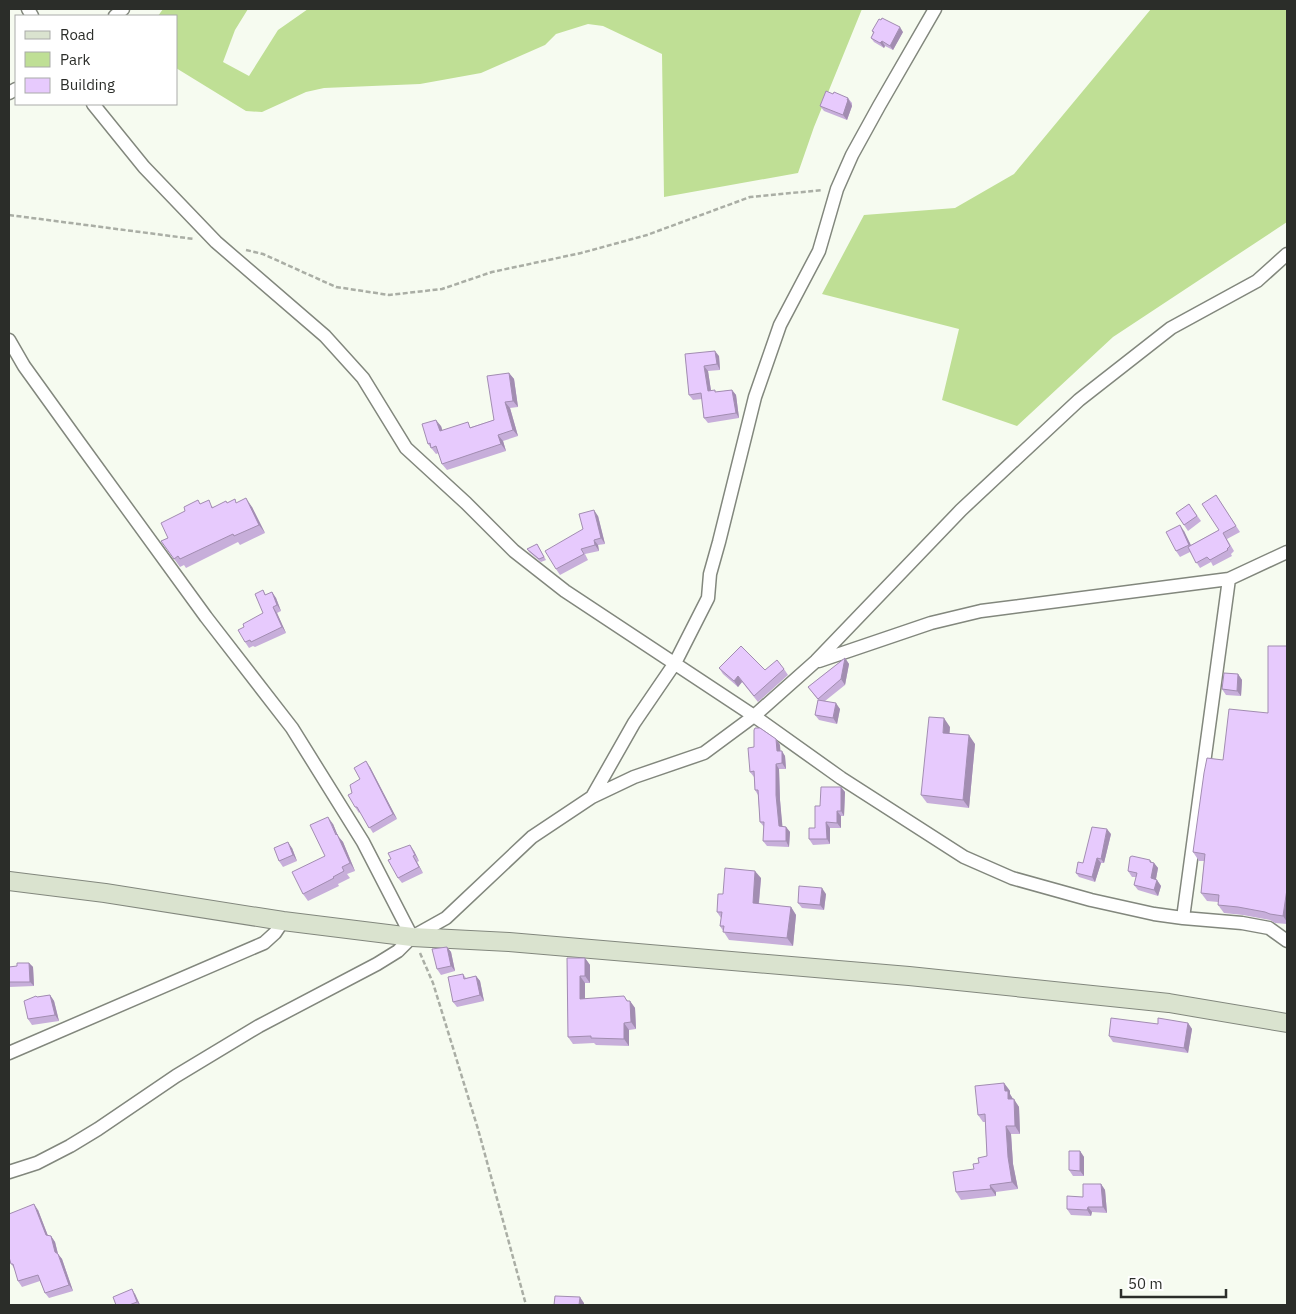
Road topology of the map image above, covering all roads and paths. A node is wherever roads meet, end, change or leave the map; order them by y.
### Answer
1 (935, 9) edge
2 (94, 105) edge
3 (837, 189) junction
4 (9, 215) edge
5 (216, 242) junction
6 (244, 249) dead end
7 (1287, 254) edge
8 (9, 340) edge
9 (1287, 552) edge
10 (1229, 579) junction
11 (816, 662) junction
12 (675, 663) junction
13 (754, 716) junction
14 (592, 797) junction
15 (9, 882) edge
16 (1183, 918) junction
17 (283, 921) junction
18 (412, 936) junction
19 (1287, 941) edge
20 (1287, 1023) edge
21 (9, 1053) edge
22 (9, 1172) edge
23 (526, 1305) edge

1 - 3 street
2 - 5 street
3 - 6 path
3 - 12 street
4 - 5 path
5 - 12 street
7 - 11 street
8 - 18 street
9 - 10 street
10 - 11 street
10 - 16 street
11 - 13 street
12 - 13 street
12 - 14 street
13 - 14 street
13 - 16 street
14 - 18 street
15 - 17 street
16 - 19 street
17 - 18 street
17 - 21 street
18 - 20 street
18 - 22 street
18 - 23 path

